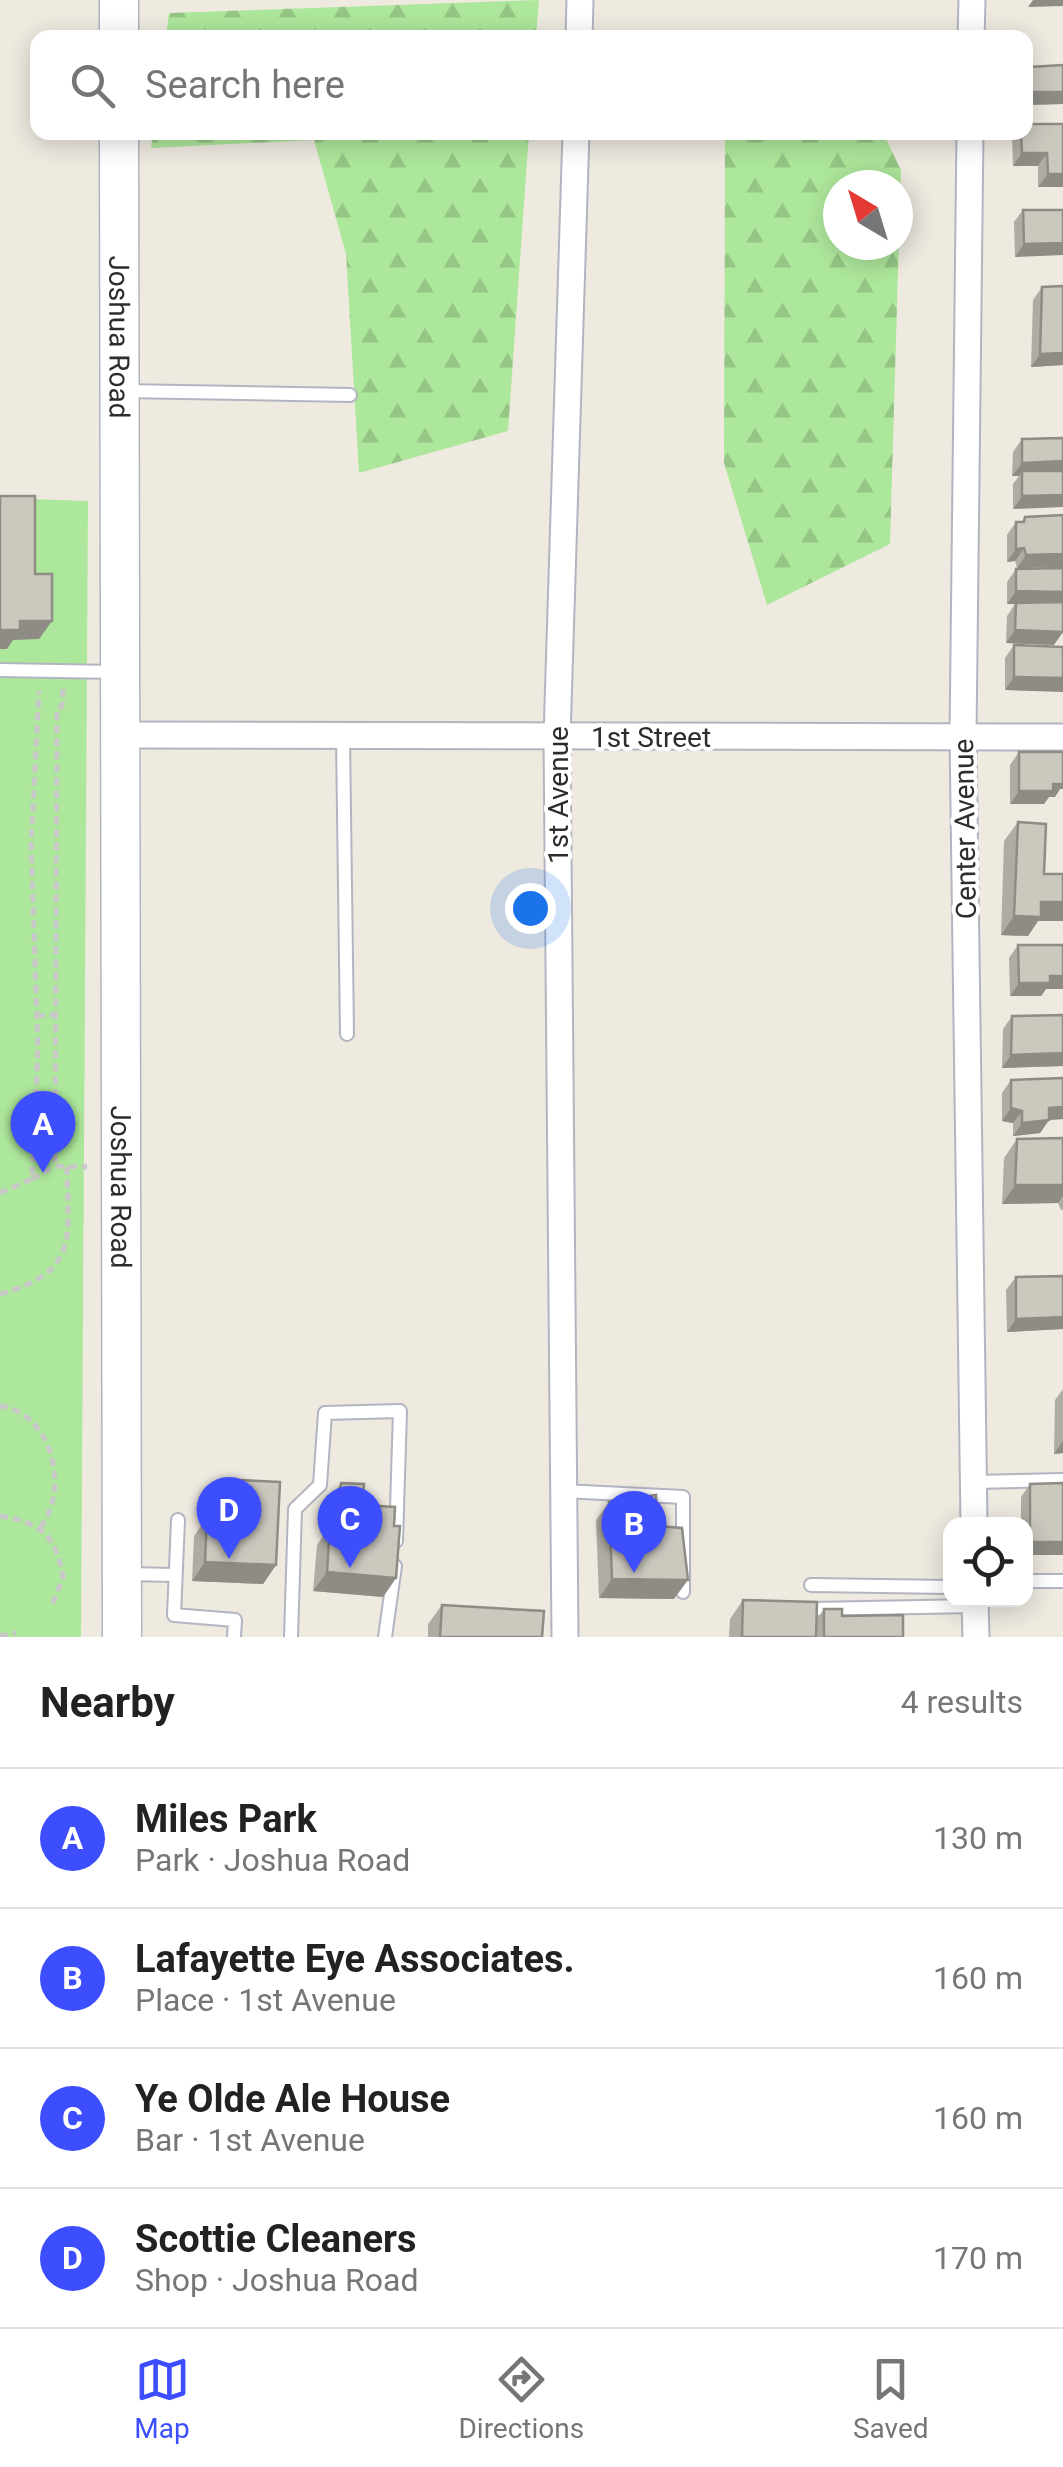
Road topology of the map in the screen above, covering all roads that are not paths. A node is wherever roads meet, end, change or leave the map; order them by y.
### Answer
1 (119, 0) edge
2 (580, 0) edge
3 (972, 0) edge
4 (119, 30) edge
5 (578, 30) edge
6 (972, 30) edge
7 (119, 140) edge
8 (576, 140) edge
9 (970, 140) edge
10 (120, 391) junction
11 (350, 395) dead end
12 (0, 670) edge
13 (117, 672) junction
14 (118, 735) junction
15 (963, 736) junction
16 (1063, 737) edge
17 (342, 738) junction
18 (557, 738) junction
19 (347, 1034) dead end
20 (1063, 1480) edge
21 (974, 1482) junction
22 (563, 1491) junction
23 (974, 1517) edge
24 (178, 1520) dead end
25 (120, 1574) junction
26 (176, 1575) junction
27 (1033, 1581) edge
28 (1063, 1581) edge
29 (811, 1585) dead end
30 (943, 1587) edge
31 (683, 1592) edge
32 (943, 1604) edge
33 (975, 1607) edge
34 (811, 1609) edge
35 (122, 1637) edge
36 (234, 1637) edge
37 (291, 1637) edge
38 (385, 1637) edge
39 (564, 1637) edge
40 (976, 1637) edge

1 - 4 main road
2 - 5 street
3 - 6 street
7 - 10 main road, Joshua Road
8 - 18 street, 1st Avenue
9 - 15 street, Center Avenue
10 - 11 lane
10 - 13 main road, Joshua Road
12 - 13 lane
13 - 14 main road, Joshua Road
14 - 17 street, 1st Street
14 - 25 main road, Joshua Road
15 - 16 street, 1st Street
15 - 18 street, 1st Street
15 - 21 street, Center Avenue
17 - 18 street, 1st Street
17 - 19 lane
18 - 22 street, 1st Avenue
20 - 21 lane
21 - 23 street, Center Avenue
22 - 31 lane
22 - 39 street, 1st Avenue
24 - 26 lane
25 - 26 lane
25 - 35 main road, Joshua Road
26 - 36 lane
27 - 28 lane
29 - 30 lane
32 - 34 lane
33 - 40 street
37 - 38 lane

